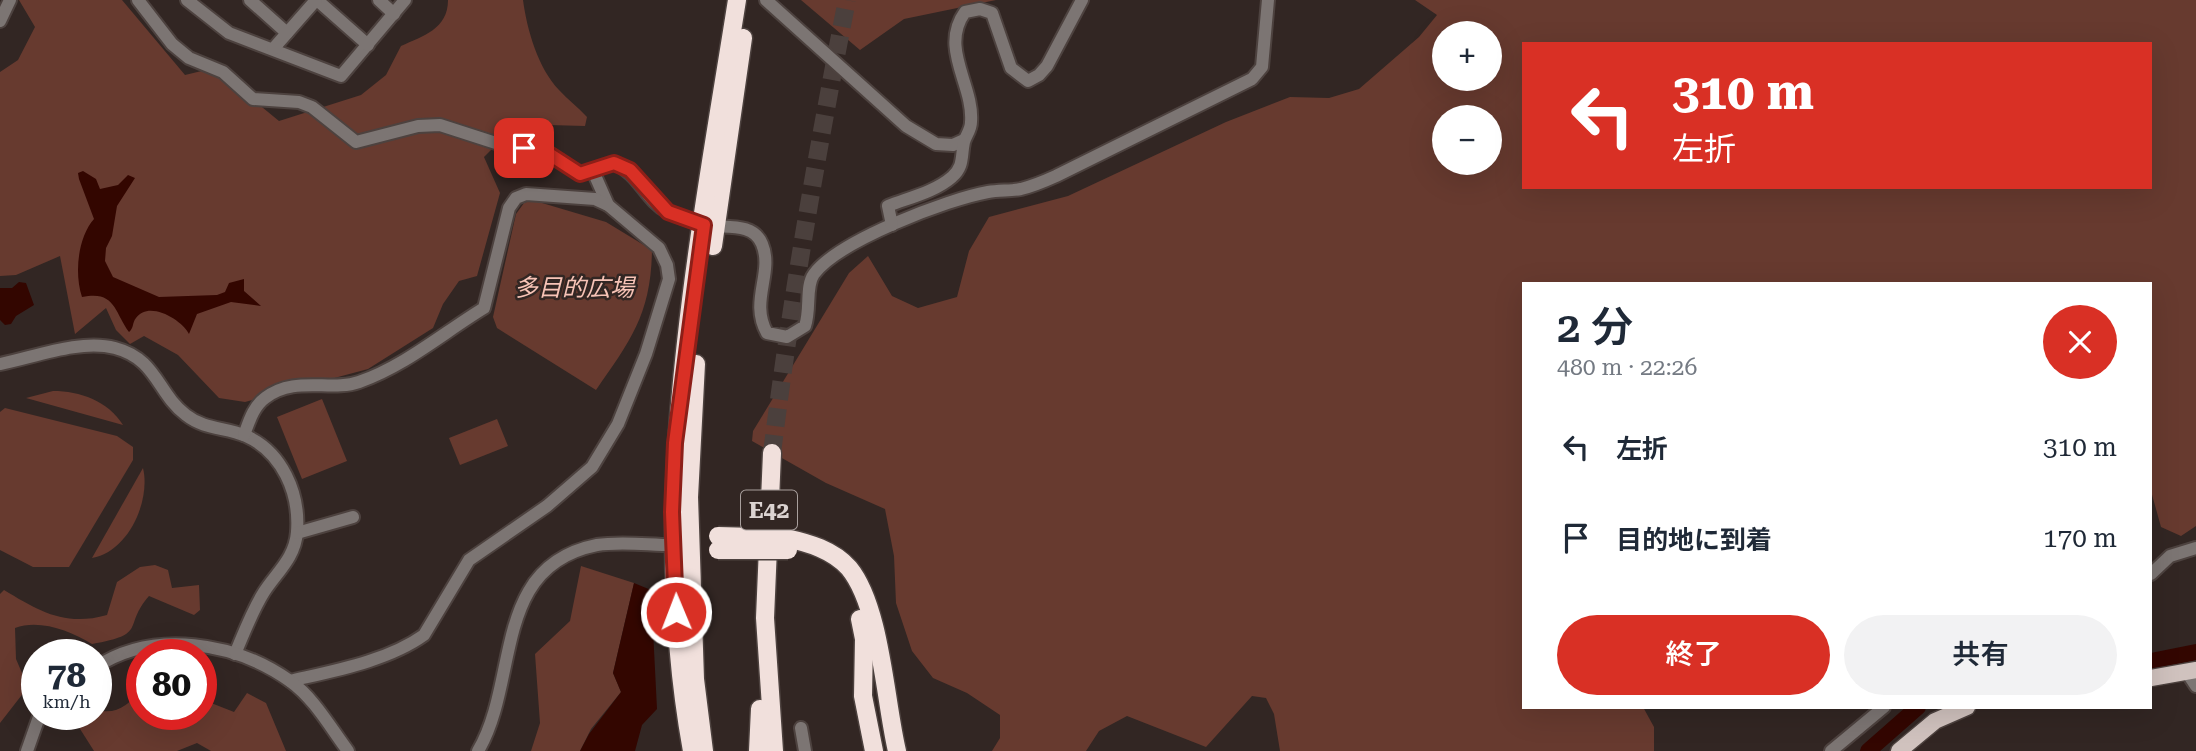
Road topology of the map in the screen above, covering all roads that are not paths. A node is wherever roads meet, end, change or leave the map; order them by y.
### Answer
1 (10, 0) edge
2 (138, 0) edge
3 (187, 0) edge
4 (250, 0) edge
5 (317, 0) edge
6 (379, 0) edge
7 (405, 0) edge
8 (737, 0) edge
9 (748, 0) edge
10 (766, 0) edge
11 (1083, 0) edge
12 (1268, 0) edge
13 (394, 14) junction
14 (0, 21) edge
15 (287, 33) junction
16 (368, 45) junction
17 (273, 49) junction
18 (964, 139) junction
19 (593, 171) junction
20 (608, 205) junction
21 (710, 225) junction
22 (892, 225) junction
23 (0, 364) edge
24 (244, 435) junction
25 (772, 453) tunnel mouth
26 (353, 517) dead end
27 (297, 533) junction
28 (690, 544) junction
29 (787, 544) junction
30 (672, 545) junction
31 (2196, 548) edge
32 (766, 567) junction
33 (2152, 573) edge
34 (235, 654) junction
35 (112, 660) edge
36 (766, 667) junction
37 (864, 669) junction
38 (2191, 671) edge
39 (2152, 678) edge
40 (290, 681) junction
41 (2196, 686) edge
42 (1882, 709) edge
43 (1962, 709) edge
44 (801, 728) dead end
45 (34, 730) edge
46 (27, 751) edge
47 (348, 751) edge
48 (478, 751) edge
49 (692, 751) edge
50 (704, 751) edge
51 (758, 751) edge
52 (774, 751) edge
53 (786, 751) edge
54 (805, 751) edge
55 (874, 751) edge
56 (882, 751) edge
57 (897, 751) edge
58 (1831, 751) edge
59 (1899, 751) edge

1 - 14 street
2 - 19 street
3 - 17 street
4 - 15 street
5 - 15 street
5 - 16 street
6 - 13 street
7 - 13 street
8 - 21 highway
9 - 21 highway
10 - 18 street
11 - 18 street
12 - 22 street
13 - 16 street
15 - 17 street
16 - 17 street
18 - 22 street
19 - 20 street
19 - 21 street
20 - 24 street
20 - 40 street
21 - 22 street
21 - 28 highway
21 - 30 highway
23 - 24 street
24 - 27 street
25 - 32 highway, E42
26 - 27 street
27 - 34 street
28 - 29 highway, bridge
28 - 30 highway
28 - 50 highway
29 - 37 highway
29 - 57 highway
30 - 48 street
30 - 49 highway
31 - 33 street
32 - 36 highway, E42
32 - 53 highway
34 - 35 street
34 - 40 street
36 - 51 highway
36 - 52 highway, E42
37 - 55 highway
37 - 56 highway
38 - 39 main road
38 - 41 street
40 - 47 street
42 - 58 street
43 - 59 main road
44 - 54 street
45 - 46 street

